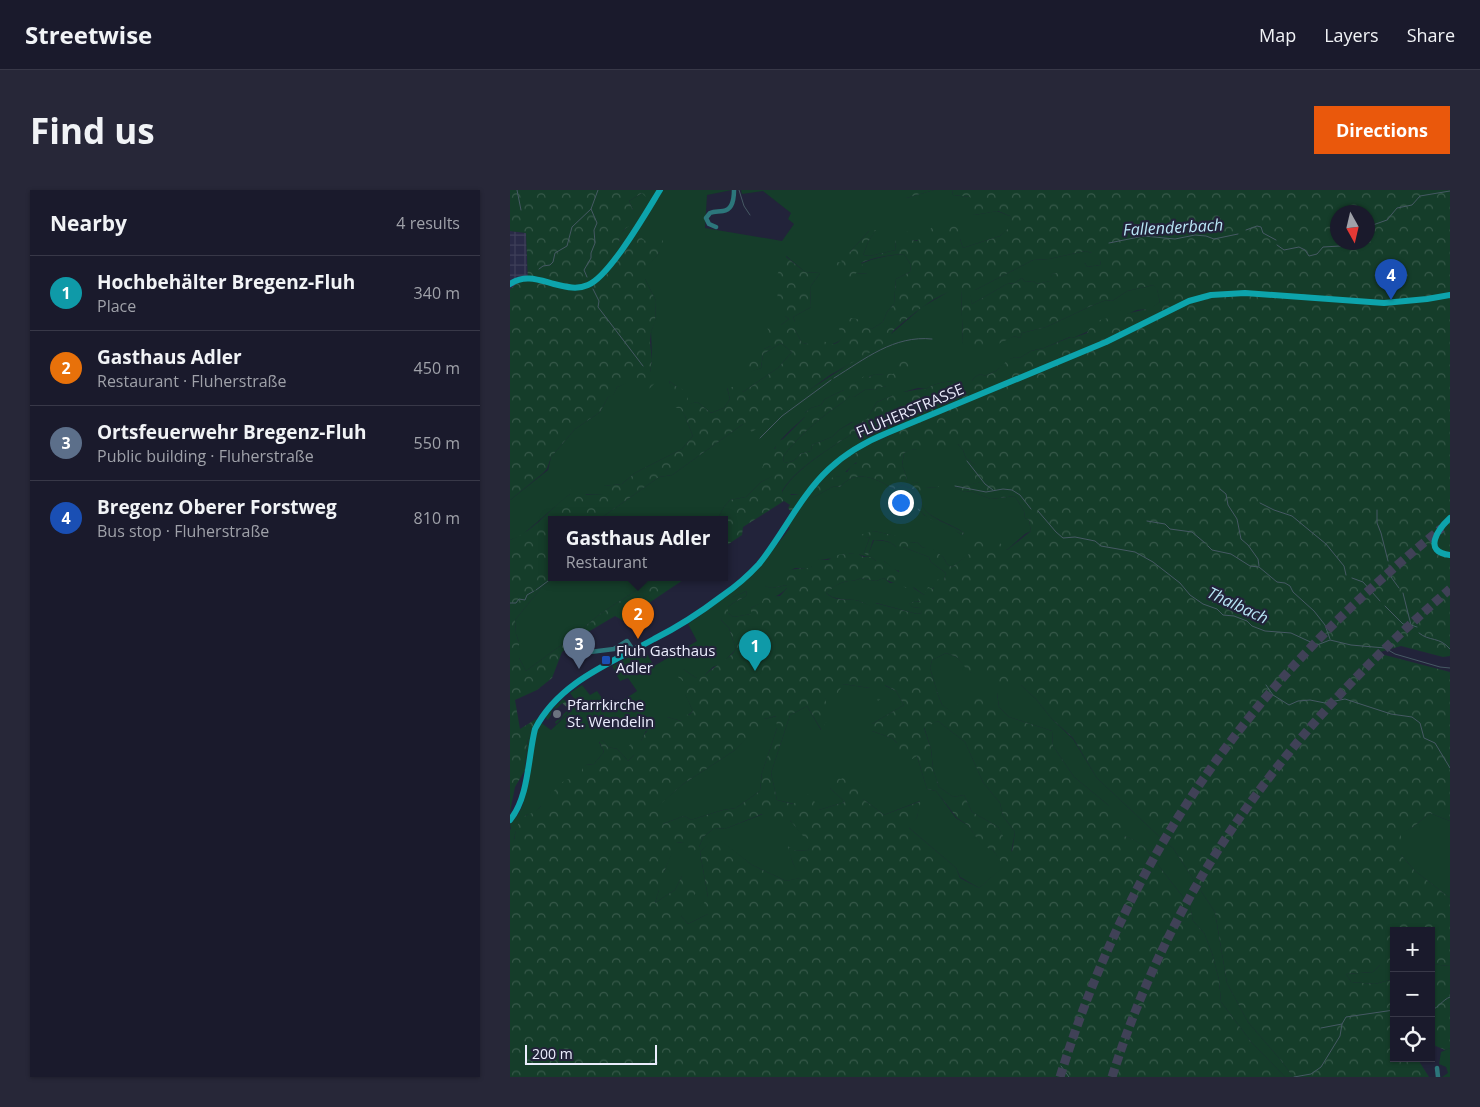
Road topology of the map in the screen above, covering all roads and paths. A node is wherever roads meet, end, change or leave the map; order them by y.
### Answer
1 (660, 190) edge
2 (734, 190) edge
3 (716, 227) dead end
4 (510, 284) edge
5 (1450, 295) edge
6 (1450, 518) edge
7 (1450, 555) edge
8 (633, 650) junction
9 (590, 652) dead end
10 (510, 820) edge
11 (1437, 1068) dead end
12 (1438, 1077) edge

1 - 4 street
2 - 3 street
5 - 8 street, FLUHERSTRASSE
6 - 7 street
8 - 9 street
8 - 10 street, FLUHERSTRASSE
11 - 12 street

